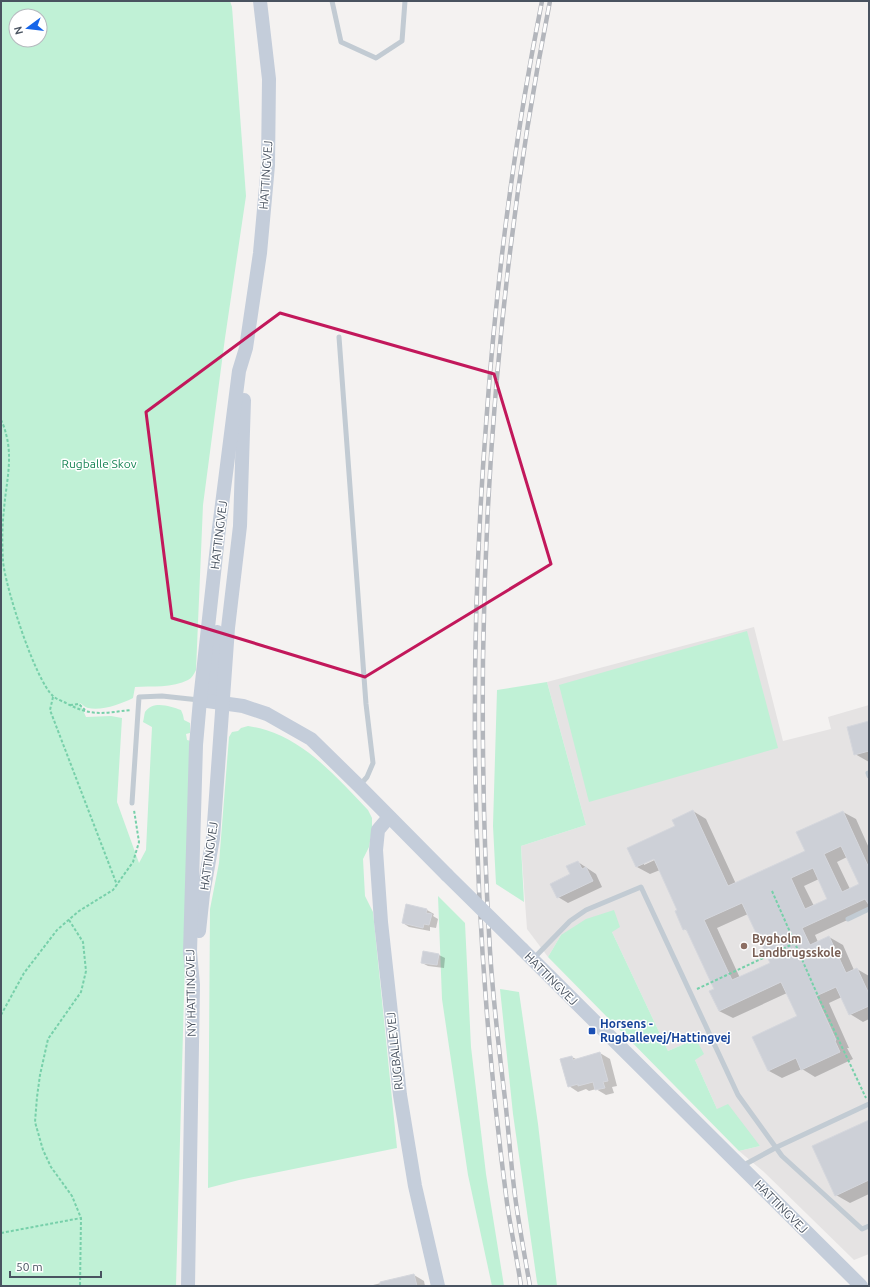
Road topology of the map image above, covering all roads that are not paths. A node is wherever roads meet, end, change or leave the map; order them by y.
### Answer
1 (260, 1) edge
2 (332, 1) edge
3 (405, 1) edge
4 (339, 337) dead end
5 (246, 348) junction
6 (219, 528) junction
7 (200, 700) junction
8 (222, 703) junction
9 (359, 786) junction
10 (132, 803) road end
11 (389, 817) junction
12 (869, 909) edge
13 (848, 919) dead end
14 (532, 960) junction
15 (193, 985) junction
16 (869, 1104) edge
17 (777, 1147) junction
18 (741, 1167) junction
19 (869, 1226) edge
20 (188, 1286) edge
21 (438, 1286) edge
22 (861, 1286) edge

1 - 5 street, HATTINGVEJ
2 - 3 lane
4 - 9 lane
5 - 6 street, HATTINGVEJ
5 - 8 street, HATTINGVEJ
6 - 7 street, HATTINGVEJ
6 - 8 street
7 - 8 street, HATTINGVEJ
7 - 10 lane
7 - 15 street, NY HATTINGVEJ
8 - 9 street, HATTINGVEJ
8 - 15 street, HATTINGVEJ
9 - 11 street, HATTINGVEJ
11 - 14 street, HATTINGVEJ, bridge
11 - 21 street, RUGBALLEVEJ
12 - 13 lane
14 - 17 lane
14 - 18 street, HATTINGVEJ
15 - 20 street, NY HATTINGVEJ
16 - 17 lane
17 - 18 lane
17 - 19 lane
18 - 22 street, HATTINGVEJ

